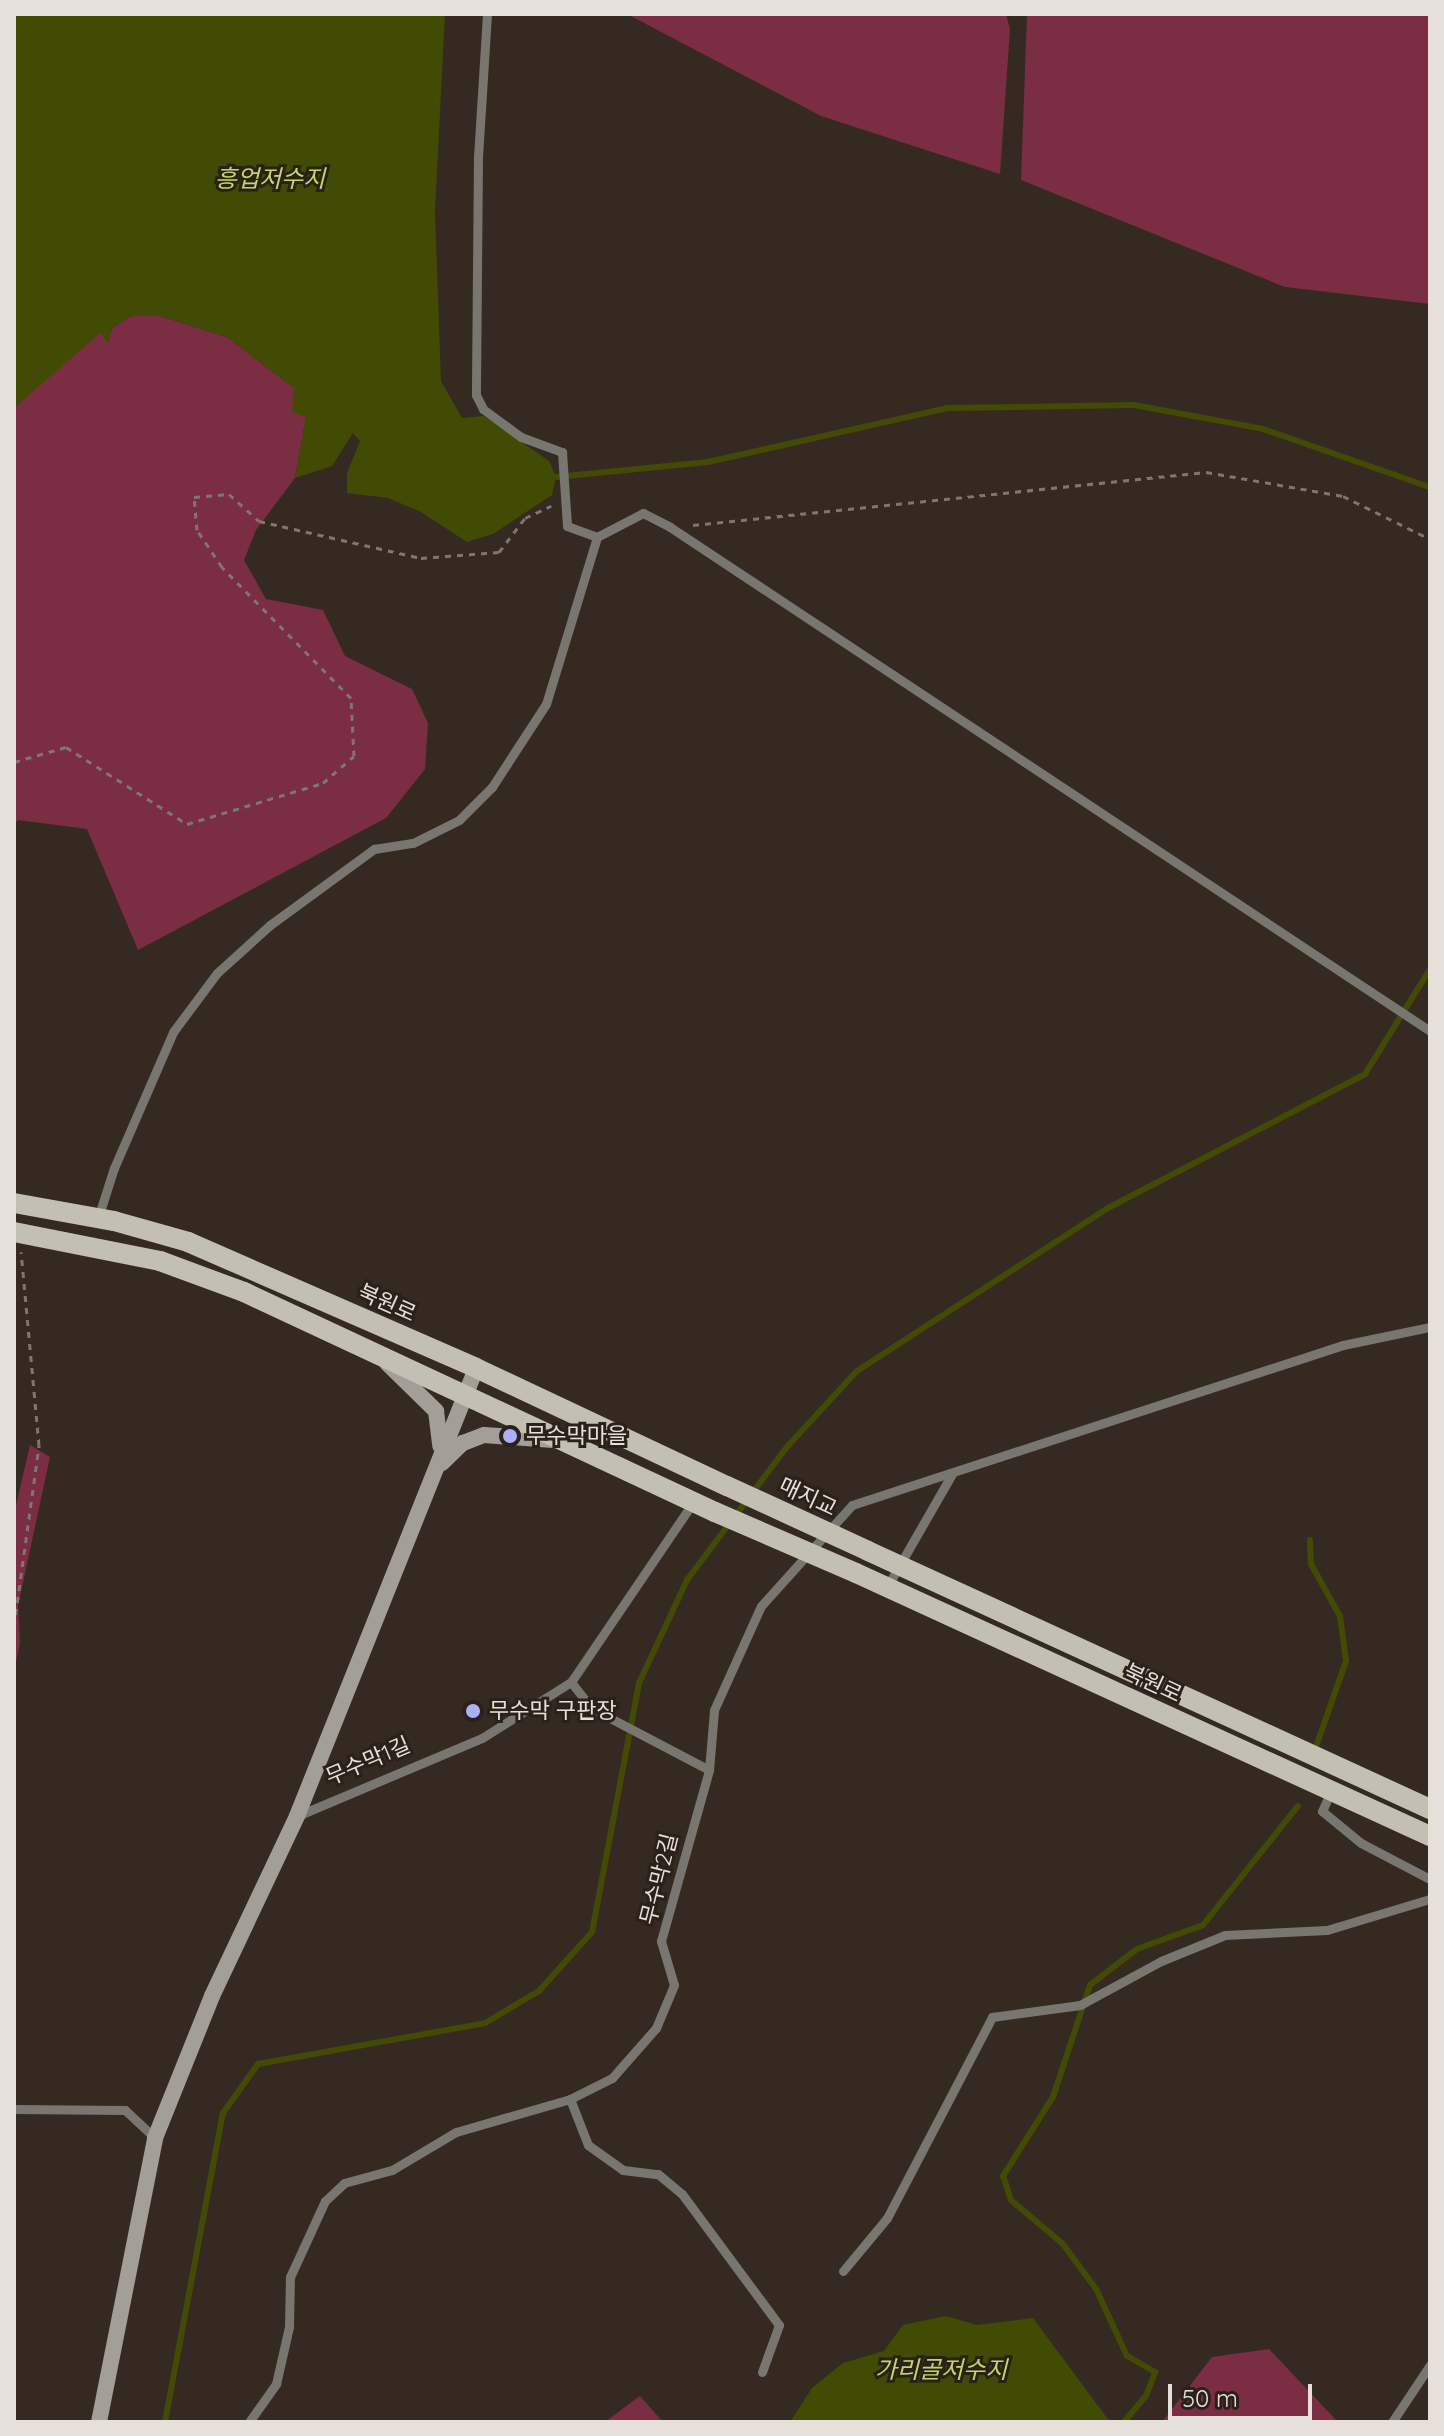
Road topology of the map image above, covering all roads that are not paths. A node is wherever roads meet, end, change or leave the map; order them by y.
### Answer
1 (487, 14) edge
2 (597, 537) junction
3 (1428, 1031) edge
4 (14, 1203) edge
5 (98, 1218) junction
6 (17, 1233) edge
7 (1430, 1327) edge
8 (375, 1353) junction
9 (476, 1368) junction
10 (466, 1394) junction
11 (570, 1442) junction
12 (438, 1467) junction
13 (952, 1474) junction
14 (727, 1486) joint
15 (694, 1501) junction
16 (868, 1551) joint
17 (898, 1565) junction
18 (887, 1587) junction
19 (571, 1682) junction
20 (709, 1770) junction
21 (1331, 1791) junction
22 (1430, 1809) edge
23 (297, 1816) junction
24 (1430, 1836) edge
25 (1430, 1879) edge
26 (1430, 1899) edge
27 (570, 2099) junction
28 (14, 2109) edge
29 (155, 2138) junction
30 (843, 2271) dead end
31 (1430, 2365) edge
32 (762, 2372) dead end
33 (99, 2422) edge
34 (249, 2422) edge
35 (1392, 2422) edge

1 - 2 lane
2 - 3 lane
2 - 5 lane
4 - 5 main road, 북원로
5 - 9 main road, 북원로
6 - 8 main road
7 - 13 lane
8 - 10 main road
8 - 12 street
9 - 10 street
9 - 14 main road, 북원로
10 - 11 main road
10 - 12 street
11 - 12 street
11 - 15 main road
12 - 23 street
13 - 17 lane
13 - 20 lane, 무수막2길
14 - 16 main road, 매지교, bridge
15 - 18 main road, 북원로, bridge
15 - 19 lane, 무수막1길
16 - 17 main road, 북원로
17 - 18 lane
17 - 22 main road, 북원로
18 - 21 main road, 북원로
19 - 20 lane
19 - 23 lane, 무수막1길
20 - 27 lane, 무수막2길
21 - 24 main road, 북원로
21 - 25 lane
23 - 29 street
26 - 30 lane
27 - 32 lane
27 - 34 lane, 무수막2길
28 - 29 lane
29 - 33 street
31 - 35 lane

